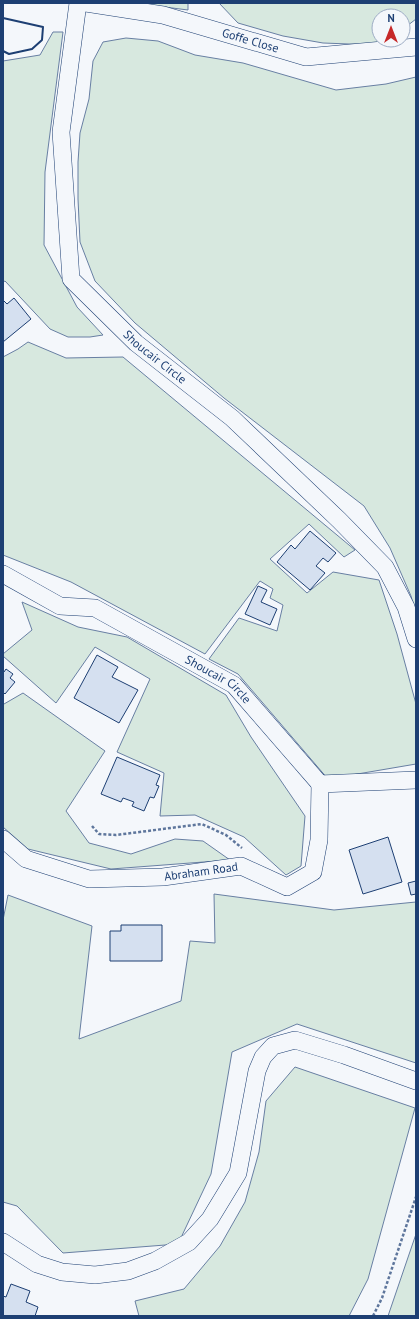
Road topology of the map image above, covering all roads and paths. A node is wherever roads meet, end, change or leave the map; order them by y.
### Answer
1 (78, 3) edge
2 (86, 3) edge
3 (416, 46) edge
4 (3, 574) edge
5 (416, 639) edge
6 (416, 780) edge
7 (320, 784) junction
8 (92, 826) dead end
9 (3, 839) edge
10 (244, 850) dead end
11 (416, 1081) edge
12 (416, 1197) edge
13 (3, 1242) edge
14 (373, 1316) edge

1 - 5 street, Shoucair Circle
2 - 3 street, Goffe Close
4 - 7 street, Shoucair Circle
6 - 7 street
7 - 9 street, Abraham Road
8 - 10 path
11 - 13 street
12 - 14 path

